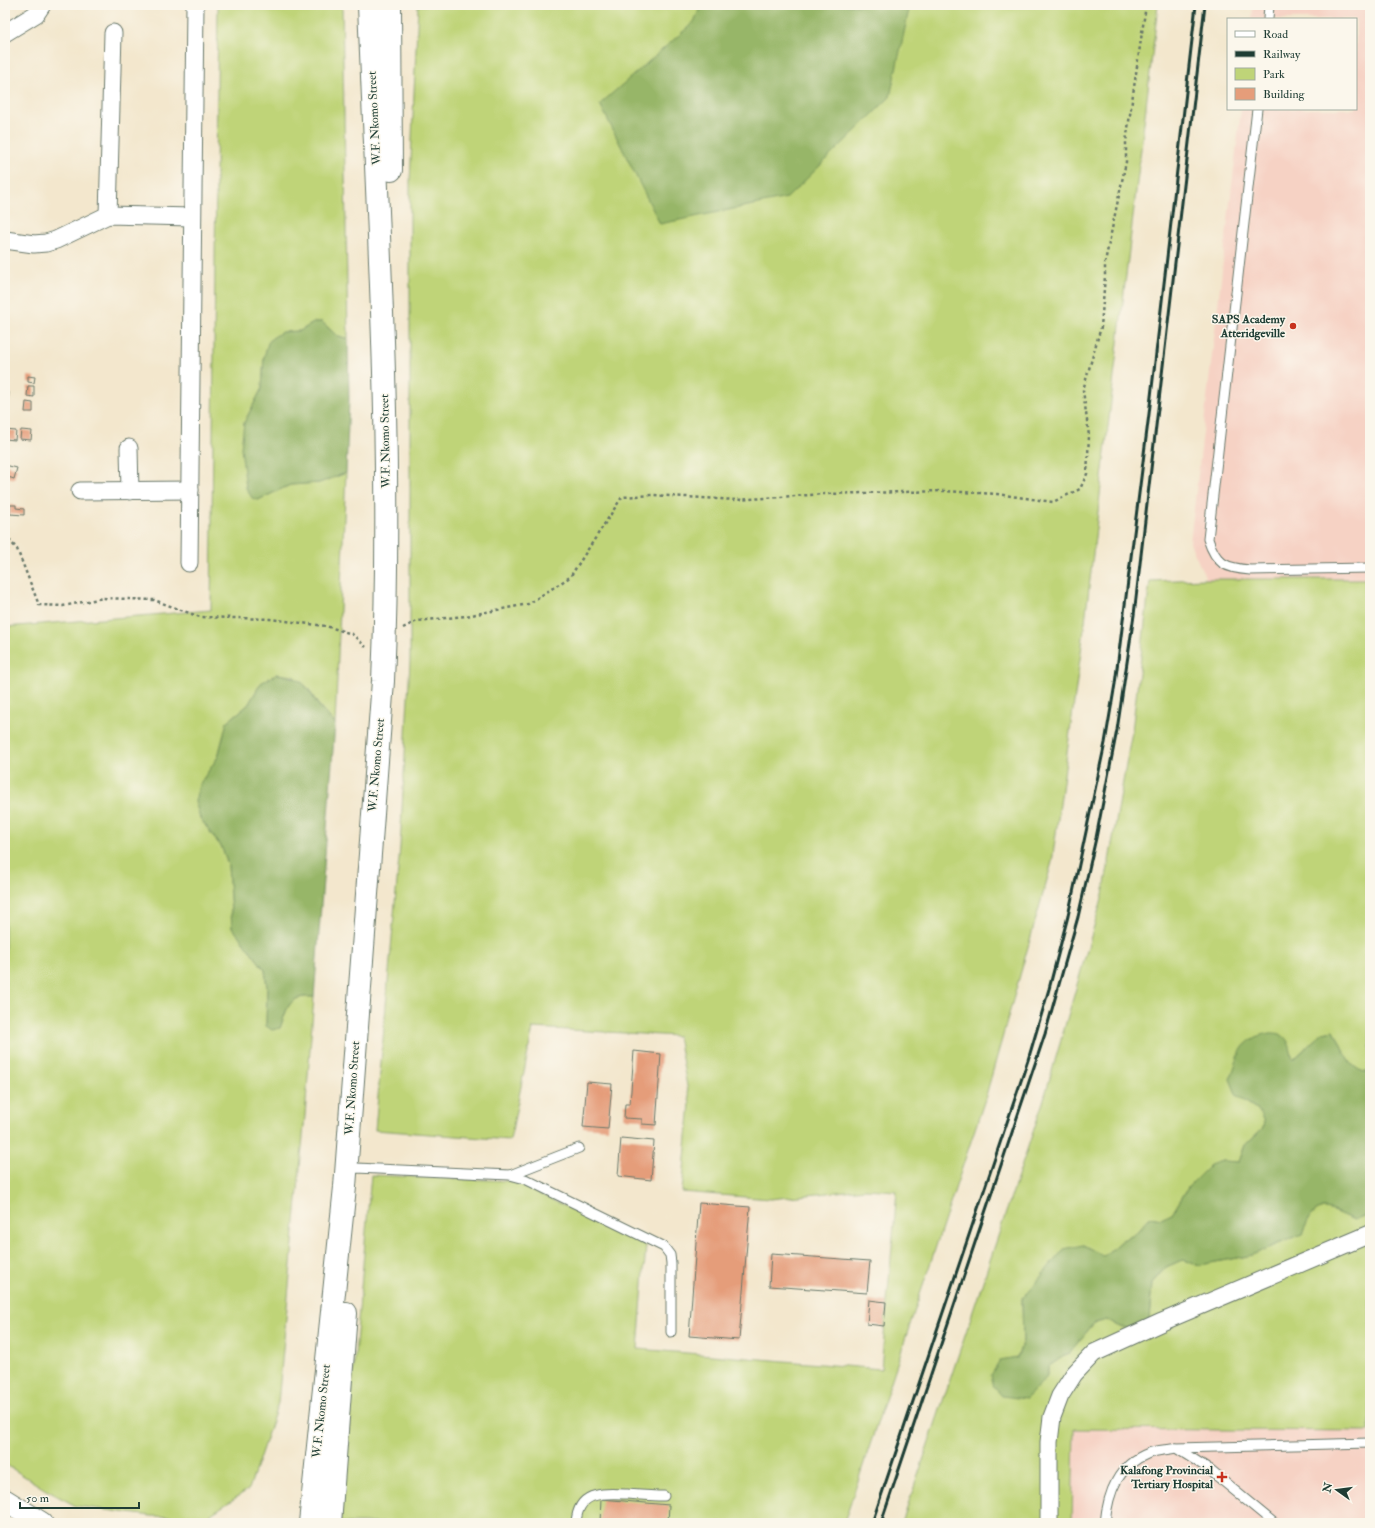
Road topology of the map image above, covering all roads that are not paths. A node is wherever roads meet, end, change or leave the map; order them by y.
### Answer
1 (42, 5) edge
2 (195, 5) edge
3 (369, 5) edge
4 (390, 5) edge
5 (1269, 5) edge
6 (1268, 18) edge
7 (5, 33) edge
8 (113, 33) dead end
9 (1257, 110) edge
10 (108, 215) junction
11 (192, 217) junction
12 (5, 240) edge
13 (130, 448) dead end
14 (190, 490) junction
15 (80, 491) dead end
16 (130, 491) junction
17 (189, 563) dead end
18 (1370, 568) edge
19 (579, 1148) dead end
20 (351, 1169) junction
21 (510, 1175) junction
22 (1370, 1234) edge
23 (671, 1332) dead end
24 (1370, 1443) edge
25 (1176, 1448) junction
26 (664, 1496) dead end
27 (5, 1500) edge
28 (308, 1518) edge
29 (42, 1523) edge
30 (330, 1523) edge
31 (576, 1523) edge
32 (1049, 1523) edge
33 (1105, 1523) edge
34 (1274, 1523) edge

1 - 7 street
2 - 11 street
3 - 20 main road, W.F. Nkomo Street
4 - 20 main road, W.F. Nkomo Street
5 - 6 lane
8 - 10 street
9 - 18 lane
10 - 11 street
10 - 12 street
11 - 14 street
13 - 16 street
14 - 16 street
14 - 17 street
15 - 16 street
19 - 21 lane
20 - 21 lane
20 - 28 main road, W.F. Nkomo Street
20 - 30 main road, W.F. Nkomo Street
21 - 23 lane
22 - 32 street
24 - 25 lane
25 - 33 lane
25 - 34 lane
26 - 31 lane
27 - 29 street

